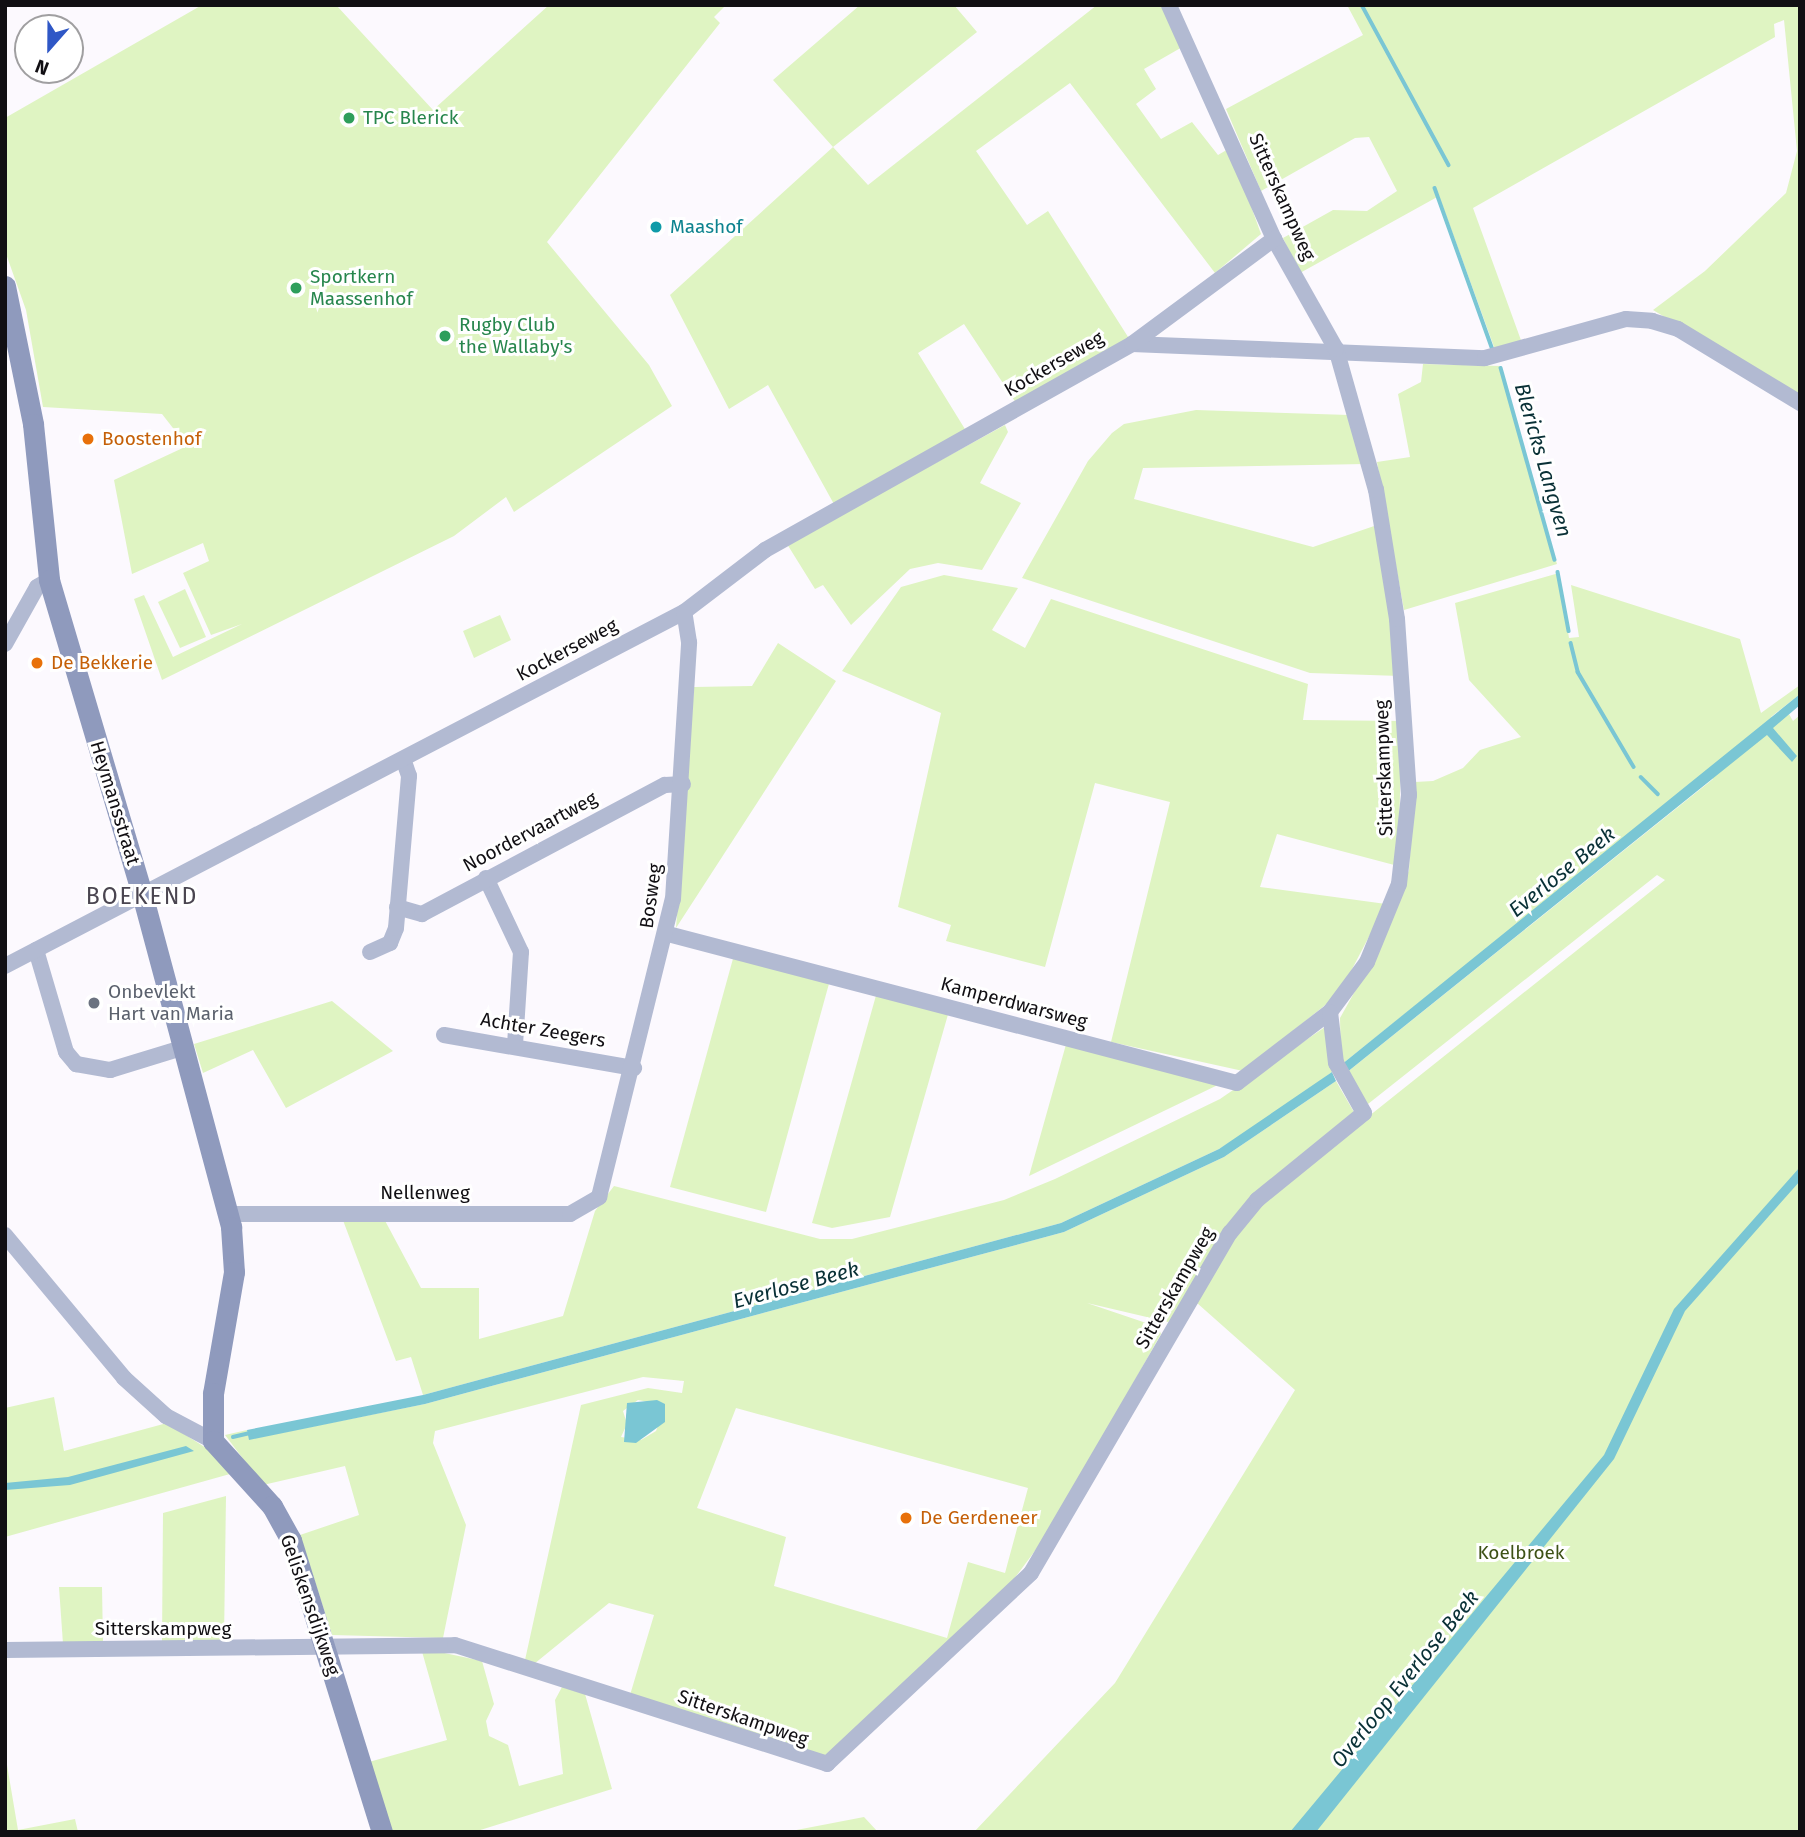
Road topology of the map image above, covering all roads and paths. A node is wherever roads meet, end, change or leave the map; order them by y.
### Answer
1 (1169, 5) edge
2 (1274, 239) junction
3 (5, 286) edge
4 (1132, 344) junction
5 (1336, 349) junction
6 (1800, 403) edge
7 (49, 580) junction
8 (684, 612) junction
9 (5, 644) edge
10 (402, 759) junction
11 (683, 784) junction
12 (486, 878) junction
13 (142, 894) junction
14 (397, 907) junction
15 (667, 934) junction
16 (36, 950) junction
17 (370, 952) dead end
18 (5, 966) edge
19 (1330, 1012) junction
20 (444, 1035) dead end
21 (515, 1044) junction
22 (185, 1047) junction
23 (634, 1068) junction
24 (607, 1179) joint
25 (227, 1214) junction
26 (5, 1236) edge
27 (213, 1441) junction
28 (326, 1646) junction
29 (5, 1650) edge
30 (382, 1832) edge

1 - 2 street, Sitterskampweg
2 - 4 street, Kockerseweg
2 - 5 street, Sitterskampweg
3 - 7 street, Heymansstraat
4 - 5 street, Kockerseweg
4 - 8 street, Kockerseweg
5 - 6 street, Kockerseweg
5 - 19 street, Sitterskampweg
7 - 9 street
7 - 13 street, Heymansstraat
8 - 10 street, Kockerseweg
8 - 11 street, Bosweg
10 - 13 street, Kockerseweg
10 - 14 street
11 - 12 street, Noordervaartweg
11 - 15 street, Bosweg
12 - 14 street, Noordervaartweg
12 - 21 street
13 - 16 street, Kockerseweg
13 - 22 street, Heymansstraat
14 - 17 street
15 - 19 street, Kamperdwarsweg
15 - 23 street, Bosweg
16 - 18 street, Kockerseweg
16 - 22 street
19 - 28 street, Sitterskampweg
20 - 21 street, Achter Zeegers
21 - 23 street, Achter Zeegers
22 - 25 street, Heymansstraat
23 - 24 street, Bosweg
24 - 25 street, Nellenweg
25 - 27 street, Heymansstraat
26 - 27 street, Geliskensdijkweg
27 - 28 street, Geliskensdijkweg
28 - 29 street, Sitterskampweg
28 - 30 street, Geliskensdijkweg

